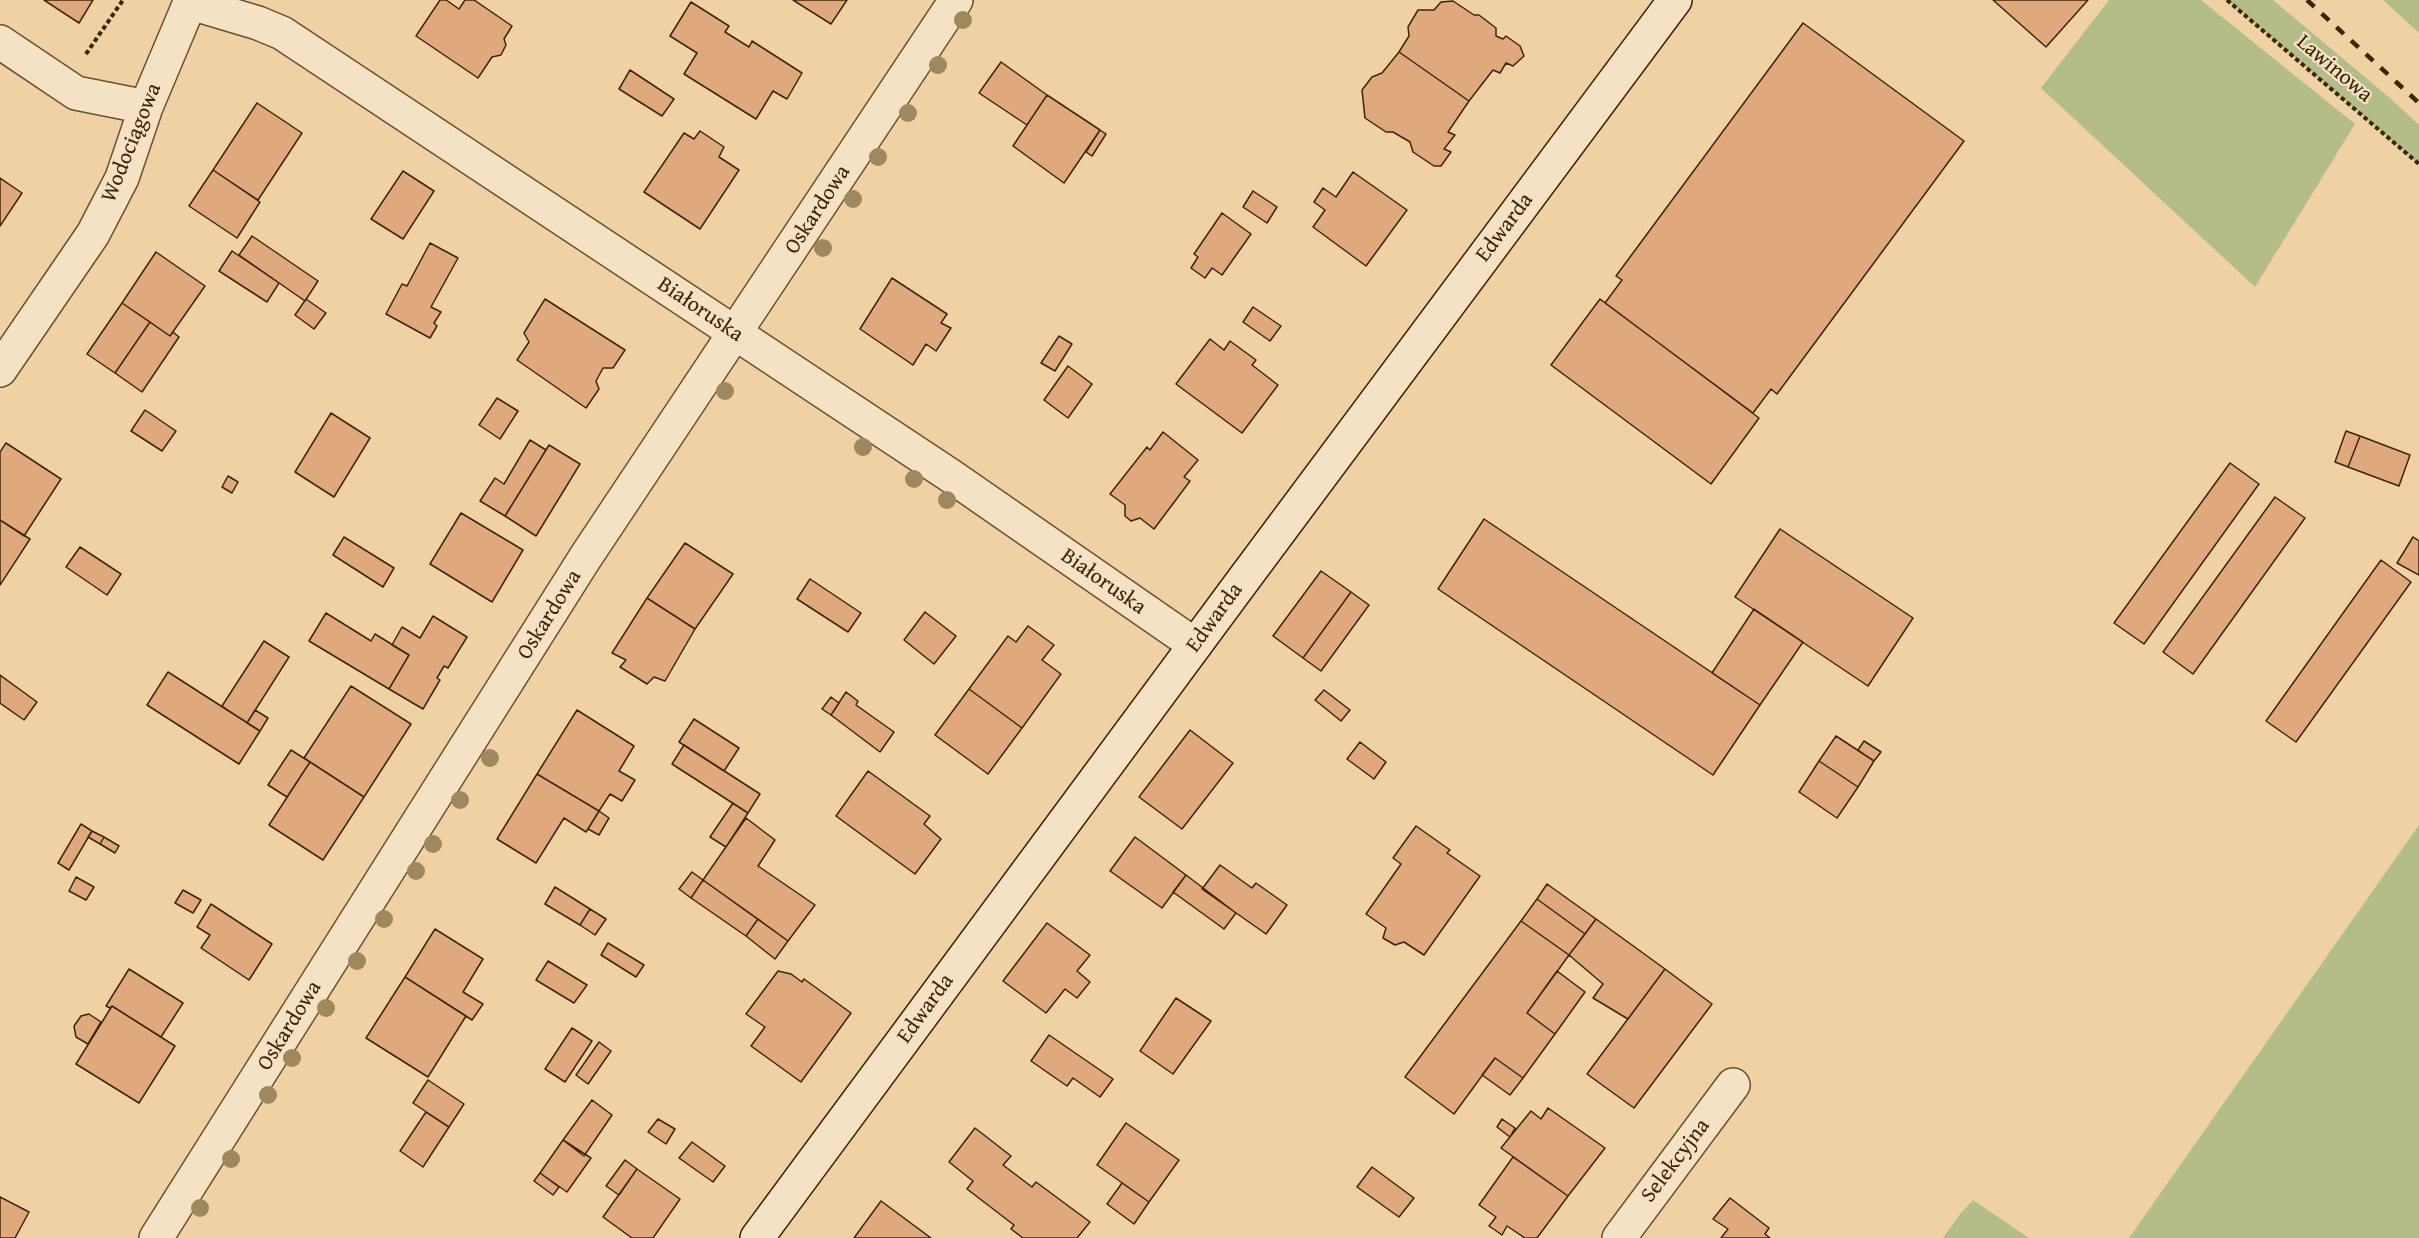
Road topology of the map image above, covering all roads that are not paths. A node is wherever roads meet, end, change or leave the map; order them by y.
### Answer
1 (956, 0) edge
2 (1676, 0) edge
3 (191, 2) edge
4 (0, 42) edge
5 (146, 107) junction
6 (736, 334) junction
7 (0, 370) edge
8 (1195, 645) junction
9 (1733, 1084) dead end
10 (156, 1238) edge
11 (757, 1238) edge
12 (1619, 1238) edge

1 - 6 street, Oskardowa
2 - 8 street, Edwarda
3 - 5 street, Wodociągowa
3 - 6 street, Białoruska
4 - 5 street
5 - 7 street, Wodociągowa
6 - 8 street, Białoruska
6 - 10 street, Oskardowa
8 - 11 street, Edwarda
9 - 12 street, Selekcyjna

